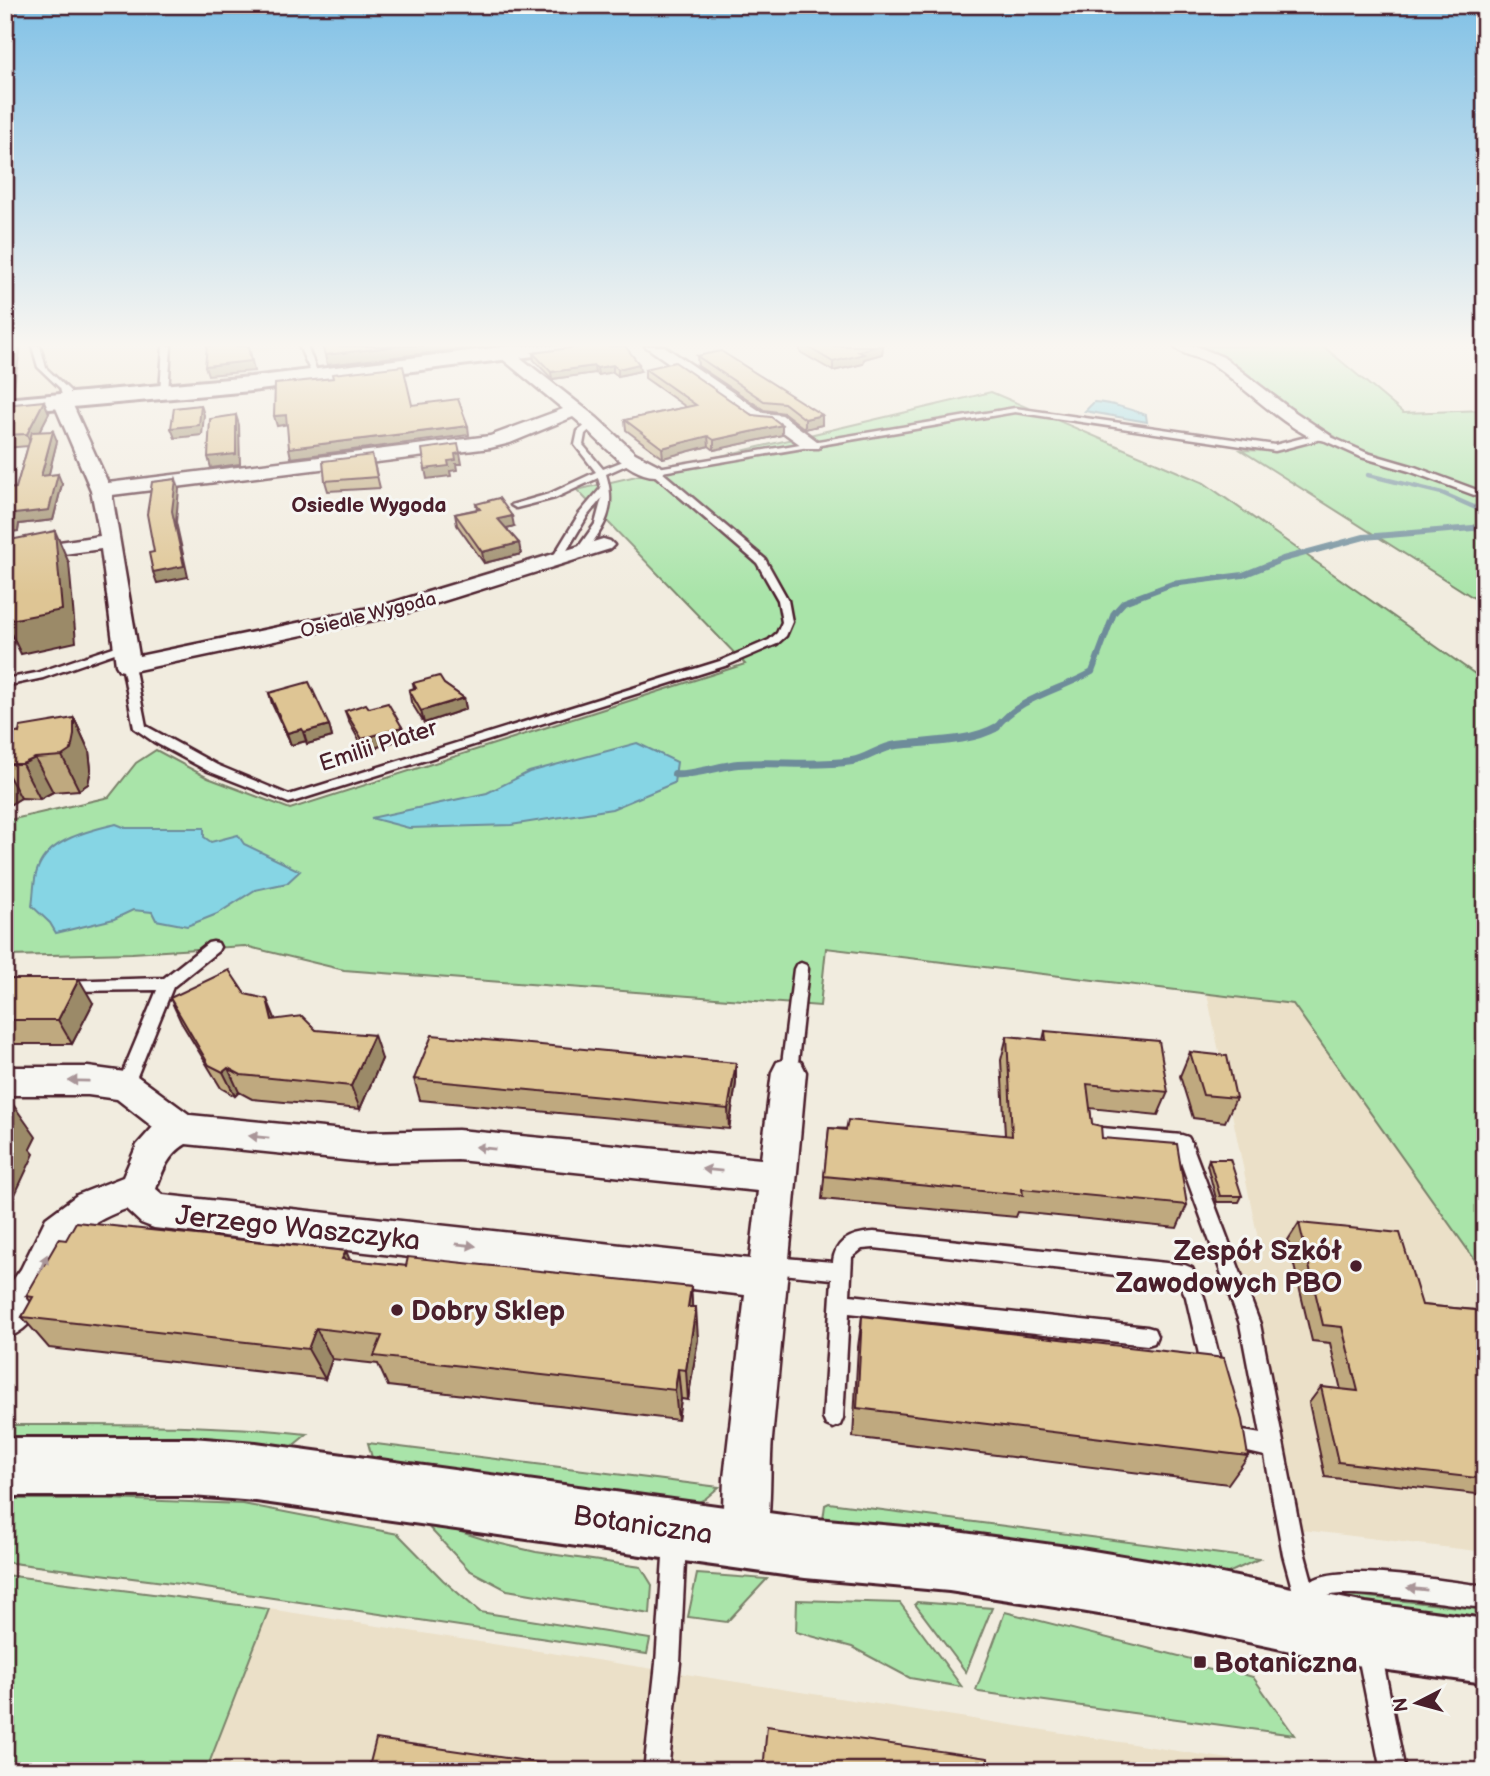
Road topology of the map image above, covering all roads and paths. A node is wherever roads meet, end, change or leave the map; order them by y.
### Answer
1 (76, 429) edge
2 (529, 429) edge
3 (586, 429) edge
4 (599, 429) edge
5 (790, 429) edge
6 (902, 429) edge
7 (1144, 429) edge
8 (1310, 429) edge
9 (1322, 436) junction
10 (812, 444) junction
11 (631, 461) junction
12 (655, 471) junction
13 (601, 473) junction
14 (606, 487) junction
15 (101, 490) junction
16 (1485, 496) edge
17 (516, 505) dead end
18 (110, 541) junction
19 (603, 545) dead end
20 (580, 552) junction
21 (5, 556) edge
22 (556, 561) junction
23 (126, 655) junction
24 (5, 684) edge
25 (213, 947) dead end
26 (801, 970) dead end
27 (167, 984) junction
28 (48, 985) edge
29 (789, 1072) joint
30 (5, 1081) edge
31 (125, 1086) junction
32 (182, 1129) junction
33 (1102, 1135) edge
34 (780, 1177) junction
35 (137, 1189) junction
36 (842, 1271) junction
37 (770, 1272) junction
38 (839, 1303) junction
39 (5, 1321) edge
40 (1147, 1336) dead end
41 (833, 1418) dead end
42 (1273, 1447) junction
43 (5, 1467) edge
44 (676, 1529) junction
45 (744, 1539) junction
46 (1485, 1597) edge
47 (1303, 1610) junction
48 (1366, 1636) junction
49 (1485, 1651) edge
50 (656, 1771) edge
51 (1393, 1771) edge

1 - 15 street, Emilii Plater
2 - 15 street
3 - 13 lane
4 - 11 street
5 - 10 street
6 - 10 lane
7 - 9 lane
8 - 9 street
9 - 16 lane
10 - 12 lane
11 - 12 street
11 - 13 lane
12 - 23 lane, Emilii Plater
13 - 14 lane
13 - 17 lane
14 - 20 lane
14 - 22 lane
15 - 18 street, Emilii Plater
18 - 21 street
18 - 23 street, Emilii Plater
19 - 20 street, Osiedle Wygoda
20 - 22 street, Osiedle Wygoda
22 - 23 street, Osiedle Wygoda
23 - 24 lane
25 - 27 lane
26 - 29 lane
27 - 28 lane
27 - 31 lane
29 - 34 street
31 -> 30 street
31 - 32 street
34 -> 32 street
32 - 35 street
33 - 42 lane
34 - 37 street
35 -> 37 street, Jerzego Waszczyka
39 -> 35 street
36 - 37 lane
36 - 38 lane
36 - 42 lane
37 - 45 street
38 - 40 lane
38 - 41 lane
42 - 47 lane
43 - 44 main road, Botaniczna
44 - 45 main road, Botaniczna
44 - 50 lane
45 - 47 main road, Botaniczna
46 -> 47 lane
47 - 48 main road, Botaniczna
48 - 49 main road, Botaniczna
48 - 51 lane

